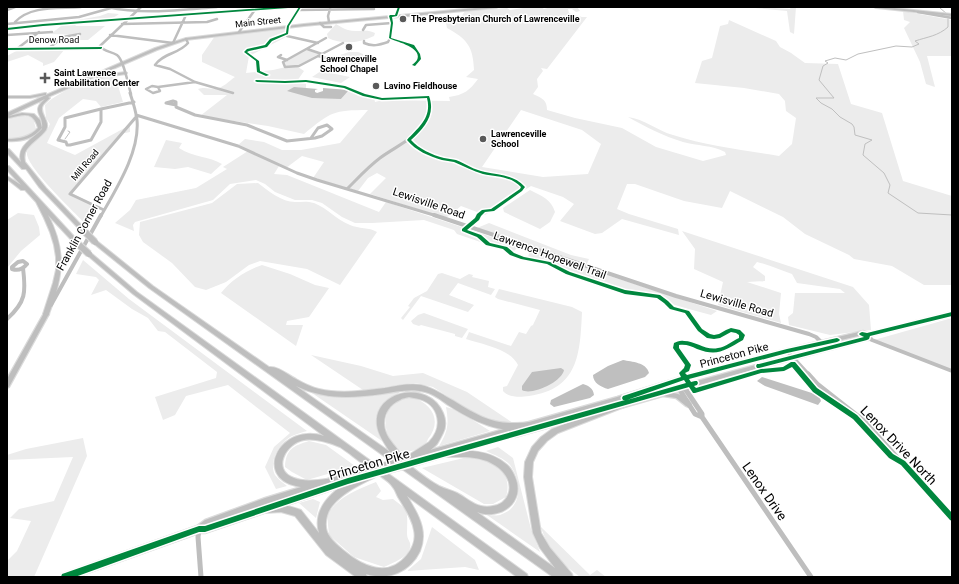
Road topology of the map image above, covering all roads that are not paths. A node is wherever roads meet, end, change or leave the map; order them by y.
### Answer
1 (15, 7) edge
2 (81, 7) edge
3 (107, 7) edge
4 (141, 7) edge
5 (172, 7) edge
6 (217, 7) edge
7 (257, 7) edge
8 (399, 7) edge
9 (496, 7) edge
10 (876, 7) edge
11 (111, 8) junction
12 (198, 8) edge
13 (299, 8) edge
14 (330, 8) edge
15 (374, 8) edge
16 (458, 9) edge
17 (910, 9) edge
18 (7, 10) edge
19 (137, 10) junction
20 (168, 10) junction
21 (914, 11) junction
22 (932, 14) junction
23 (186, 15) dead end
24 (948, 15) edge
25 (390, 16) junction
26 (396, 16) junction
27 (939, 16) junction
28 (375, 18) junction
29 (952, 18) edge
30 (217, 20) dead end
31 (15, 22) junction
32 (329, 22) junction
33 (392, 22) junction
34 (182, 23) junction
35 (320, 23) junction
36 (7, 24) edge
37 (122, 24) junction
38 (288, 26) junction
39 (331, 27) dead end
40 (363, 30) dead end
41 (39, 32) junction
42 (52, 32) dead end
43 (239, 32) junction
44 (80, 34) dead end
45 (7, 35) edge
46 (110, 35) junction
47 (313, 38) dead end
48 (326, 38) dead end
49 (390, 38) junction
50 (186, 39) junction
51 (364, 41) dead end
52 (310, 42) junction
53 (173, 43) junction
54 (343, 43) dead end
55 (319, 44) junction
56 (17, 48) junction
57 (49, 48) junction
58 (101, 48) junction
59 (7, 49) edge
60 (307, 49) junction
61 (296, 50) dead end
62 (302, 52) junction
63 (322, 54) junction
64 (281, 55) dead end
65 (318, 56) junction
66 (287, 60) junction
67 (326, 62) dead end
68 (122, 64) junction
69 (414, 65) dead end
70 (125, 75) junction
71 (89, 79) junction
72 (195, 82) junction
73 (158, 88) junction
74 (63, 89) junction
75 (233, 93) dead end
76 (428, 97) dead end
77 (7, 98) edge
78 (134, 102) junction
79 (176, 105) dead end
80 (101, 109) junction
81 (7, 116) edge
82 (136, 116) junction
83 (311, 138) junction
84 (7, 140) edge
85 (7, 150) edge
86 (7, 167) edge
87 (7, 177) edge
88 (348, 188) junction
89 (44, 189) junction
90 (37, 200) junction
91 (104, 210) junction
92 (22, 268) dead end
93 (46, 314) junction
94 (952, 314) edge
95 (7, 319) edge
96 (867, 335) junction
97 (822, 342) junction
98 (827, 348) junction
99 (788, 351) junction
100 (793, 357) junction
101 (266, 368) junction
102 (952, 371) edge
103 (676, 381) junction
104 (7, 385) edge
105 (681, 387) junction
106 (662, 393) junction
107 (624, 404) junction
108 (688, 404) junction
109 (702, 418) junction
110 (531, 425) junction
111 (342, 444) junction
112 (429, 454) junction
113 (447, 454) junction
114 (406, 464) junction
115 (372, 474) joint
116 (348, 481) junction
117 (327, 483) junction
118 (395, 483) junction
119 (439, 491) junction
120 (266, 509) junction
121 (952, 518) edge
122 (199, 529) junction
123 (65, 577) edge
124 (201, 577) edge
125 (363, 577) edge
126 (524, 577) edge
127 (561, 577) edge
128 (569, 577) edge
129 (811, 577) edge

1 - 18 street
2 - 31 street
3 - 11 street
4 - 19 street
5 - 20 street
6 - 12 street
7 - 43 street
8 - 26 street
9 - 16 highway, Main Street
10 - 17 highway
11 - 19 street
11 - 31 street
12 - 20 street
13 - 14 street
13 - 38 street
14 - 15 street
14 - 32 street
15 - 28 street
16 - 26 highway, Main Street
17 - 21 highway
19 - 20 street
19 - 37 street
21 - 22 highway
21 - 27 street
22 - 24 highway
22 - 27 street
23 - 34 street
24 - 27 street
24 - 29 street
25 - 26 highway, Main Street
25 - 28 highway, Main Street
25 - 33 street
28 - 32 highway, Main Street
30 - 34 street
31 - 36 street
32 - 35 highway, Main Street
33 - 40 street
33 - 49 street
34 - 37 street
34 - 53 street
35 - 38 highway, Main Street
35 - 39 street
37 - 46 street
38 - 43 highway, Main Street
38 - 52 street
41 - 42 street
41 - 45 street
41 - 56 street
43 - 50 highway, Main Street
44 - 57 street
46 - 53 street
46 - 58 street
47 - 52 street
48 - 55 street
49 - 51 street
49 - 69 street
50 - 53 highway, Main Street
50 - 72 street
52 - 55 street
53 - 68 highway, Main Street
54 - 63 street
55 - 60 street
56 - 57 street, Denow Road
56 - 59 street, Denow Road
57 - 58 street, Denow Road
58 - 68 street
60 - 62 street
60 - 63 street
61 - 62 street
62 - 66 street
63 - 65 street
64 - 66 street
65 - 66 street
65 - 67 street
68 - 70 street, Franklin Corner Road
68 - 71 highway
68 - 74 highway
70 - 71 highway
70 - 78 street, Franklin Corner Road
71 - 74 highway
72 - 73 street
72 - 75 street
73 - 73 street
74 - 77 highway
74 - 81 highway
74 - 89 highway
76 - 88 street
77 - 81 highway
78 - 80 street
78 - 82 street, Franklin Corner Road
79 - 83 street
80 - 80 street
81 - 84 highway
82 - 88 street, Lewisville Road
82 - 91 street, Franklin Corner Road
82 - 91 street, Mill Road
83 - 83 street
85 - 89 highway
86 - 90 highway
87 - 90 highway
88 - 97 street, Lewisville Road
89 - 101 highway, bridge
90 - 93 highway
90 - 111 highway, bridge
91 - 93 street, Franklin Corner Road
92 - 95 street
93 - 104 main road, Franklin Corner Road
94 - 96 main road, Princeton Pike
96 - 97 main road, Princeton Pike
96 - 98 main road, Princeton Pike
96 - 102 street
97 - 98 street, Lewisville Road
97 - 99 main road, Princeton Pike
98 - 100 main road, Princeton Pike
99 - 100 street, Lenox Drive North
99 - 103 main road, Princeton Pike
100 - 105 main road, Princeton Pike
100 - 121 street, Lenox Drive North
101 - 110 highway
101 - 114 highway
103 - 105 street, Lenox Drive
103 - 110 main road, Princeton Pike
105 - 106 main road, Princeton Pike
105 - 108 street, Lenox Drive
105 - 109 street, Lenox Drive
106 - 107 main road, Princeton Pike
106 - 108 main road
107 - 113 main road, Princeton Pike
107 - 128 highway
108 - 109 street, Lenox Drive
109 - 129 street, Lenox Drive
110 - 112 main road, Princeton Pike
111 - 117 highway
111 - 118 highway
112 - 113 main road, Princeton Pike
112 - 114 highway
112 - 114 highway
112 - 115 main road, Princeton Pike, bridge
113 - 119 highway
114 - 116 main road, Princeton Pike, bridge
114 - 119 highway
115 - 116 highway
116 - 117 main road, Princeton Pike
116 - 118 highway
116 - 120 main road, Princeton Pike
117 - 122 main road, Princeton Pike
118 - 126 highway
119 - 127 highway
120 - 122 main road, Princeton Pike
120 - 125 highway
122 - 123 main road, Princeton Pike
122 - 124 street

